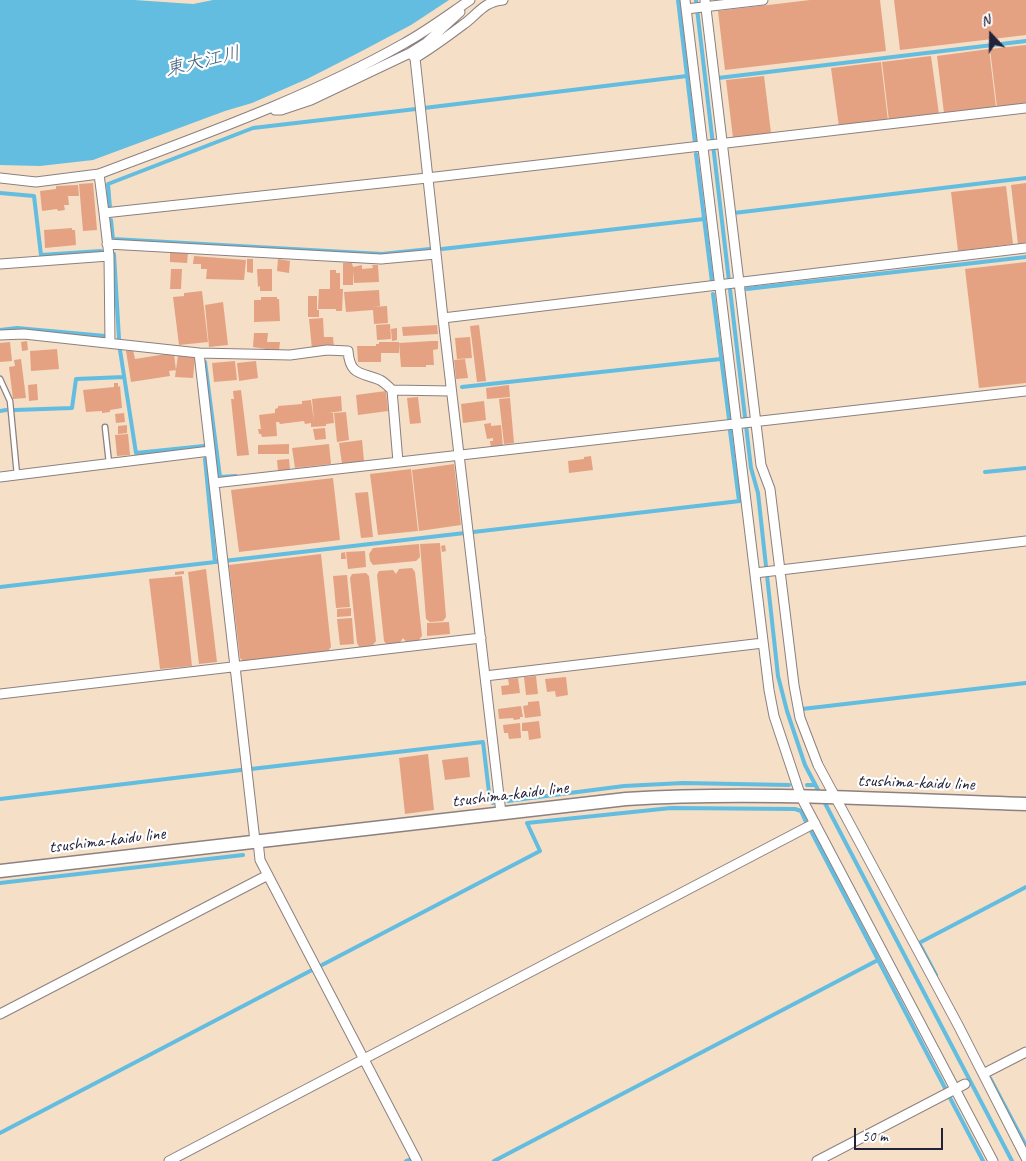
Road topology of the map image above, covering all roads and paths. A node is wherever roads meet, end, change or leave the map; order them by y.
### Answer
1 (503, 0) edge
2 (763, 0) edge
3 (468, 2) edge
4 (705, 5) edge
5 (688, 6) edge
6 (412, 56) junction
7 (1026, 108) edge
8 (270, 109) junction
9 (721, 144) junction
10 (706, 146) junction
11 (99, 174) junction
12 (0, 178) edge
13 (427, 178) junction
14 (104, 213) junction
15 (108, 244) junction
16 (1026, 248) edge
17 (436, 254) junction
18 (109, 256) junction
19 (0, 264) edge
20 (737, 283) junction
21 (721, 285) junction
22 (443, 318) junction
23 (0, 336) edge
24 (110, 342) junction
25 (199, 354) junction
26 (0, 379) edge
27 (392, 390) junction
28 (452, 391) junction
29 (1026, 391) edge
30 (754, 422) junction
31 (738, 424) junction
32 (106, 427) dead end
33 (210, 451) junction
34 (459, 456) junction
35 (398, 462) junction
36 (109, 463) junction
37 (17, 475) junction
38 (0, 477) edge
39 (214, 483) junction
40 (1026, 541) edge
41 (778, 570) junction
42 (758, 573) junction
43 (481, 638) junction
44 (763, 643) junction
45 (235, 666) junction
46 (485, 676) junction
47 (0, 694) edge
48 (802, 797) junction
49 (832, 798) junction
50 (1026, 804) edge
51 (501, 813) junction
52 (815, 823) junction
53 (257, 841) junction
54 (0, 871) edge
55 (268, 875) junction
56 (0, 1014) edge
57 (1026, 1052) edge
58 (364, 1059) junction
59 (983, 1074) junction
60 (965, 1084) dead end
61 (955, 1089) junction
62 (1026, 1158) edge
63 (170, 1161) edge
64 (418, 1161) edge
65 (817, 1161) edge
66 (993, 1161) edge

1 - 6 street
2 - 4 street
3 - 6 street
3 - 8 street
4 - 5 street
4 - 9 street
5 - 10 street
6 - 8 street
6 - 13 street
7 - 9 street
8 - 11 street
9 - 10 street
9 - 20 street
10 - 13 street
10 - 21 street
11 - 12 street
11 - 14 street
13 - 14 street
13 - 17 street
14 - 15 street
15 - 17 street
15 - 18 street
16 - 20 street
17 - 22 street
18 - 19 street
18 - 24 street
20 - 21 street
20 - 30 street
21 - 22 street
21 - 31 street
22 - 28 street
23 - 24 street
24 - 25 street
25 - 27 street
25 - 33 street
26 - 37 lane
27 - 28 street
27 - 35 street
28 - 34 street
29 - 30 street
30 - 31 street
30 - 41 street
31 - 34 street
31 - 42 street
32 - 36 lane
33 - 36 street
33 - 39 street
34 - 35 street
34 - 43 street
35 - 39 street
36 - 37 street
37 - 38 street
39 - 45 street
40 - 41 street
41 - 42 street
41 - 49 street
42 - 44 street
43 - 45 street
43 - 46 street
44 - 46 street
44 - 48 street
45 - 47 street
45 - 53 street
46 - 51 street
48 - 49 main road, tsushima-kaidu line
48 - 51 main road, tsushima-kaidu line
48 - 52 street
49 - 50 main road, tsushima-kaidu line
49 - 59 street
51 - 53 main road, tsushima-kaidu line
52 - 58 street
52 - 61 street
53 - 54 main road, tsushima-kaidu line
53 - 55 street
55 - 56 street
55 - 58 street
57 - 59 street
58 - 63 street
58 - 64 street
59 - 62 street
60 - 61 street
61 - 65 street
61 - 66 street

